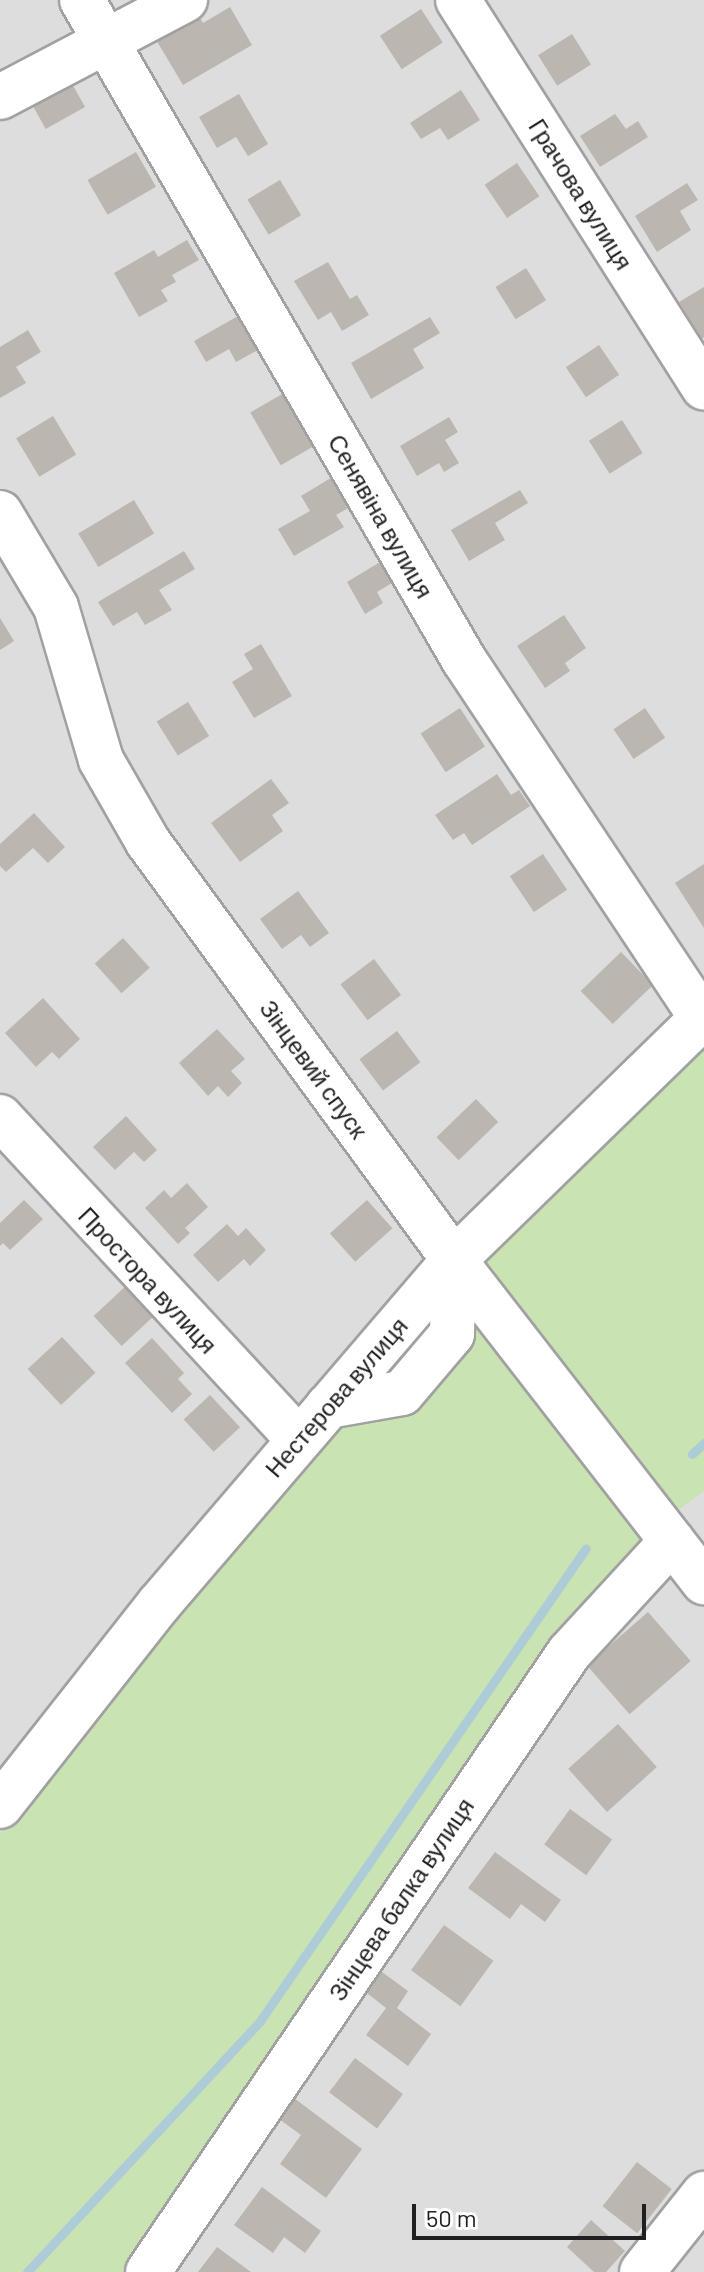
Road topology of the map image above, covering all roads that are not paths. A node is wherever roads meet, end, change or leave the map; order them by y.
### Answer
1 (82, 0) edge
2 (185, 0) edge
3 (458, 0) edge
4 (105, 42) junction
5 (0, 97) edge
6 (704, 388) edge
7 (0, 513) edge
8 (703, 1017) edge
9 (0, 1117) edge
10 (454, 1260) junction
11 (299, 1440) junction
12 (672, 1541) junction
13 (704, 1582) edge
14 (0, 1806) edge
15 (704, 2194) edge
16 (148, 2272) edge
17 (642, 2272) edge

1 - 4 street, Сенявіна вулиця
2 - 4 street
3 - 6 street, Грачова вулиця
4 - 5 street
4 - 8 street, Сенявіна вулиця
7 - 10 street, Зінцевий спуск
8 - 10 street, Нестерова вулиця
9 - 11 street, Простора вулиця
10 - 11 street, Нестерова вулиця
10 - 12 street, Зінцевий спуск
11 - 14 street, Нестерова вулиця
12 - 13 street, Зінцевий спуск
12 - 16 street, Зінцева балка вулиця
15 - 17 street

